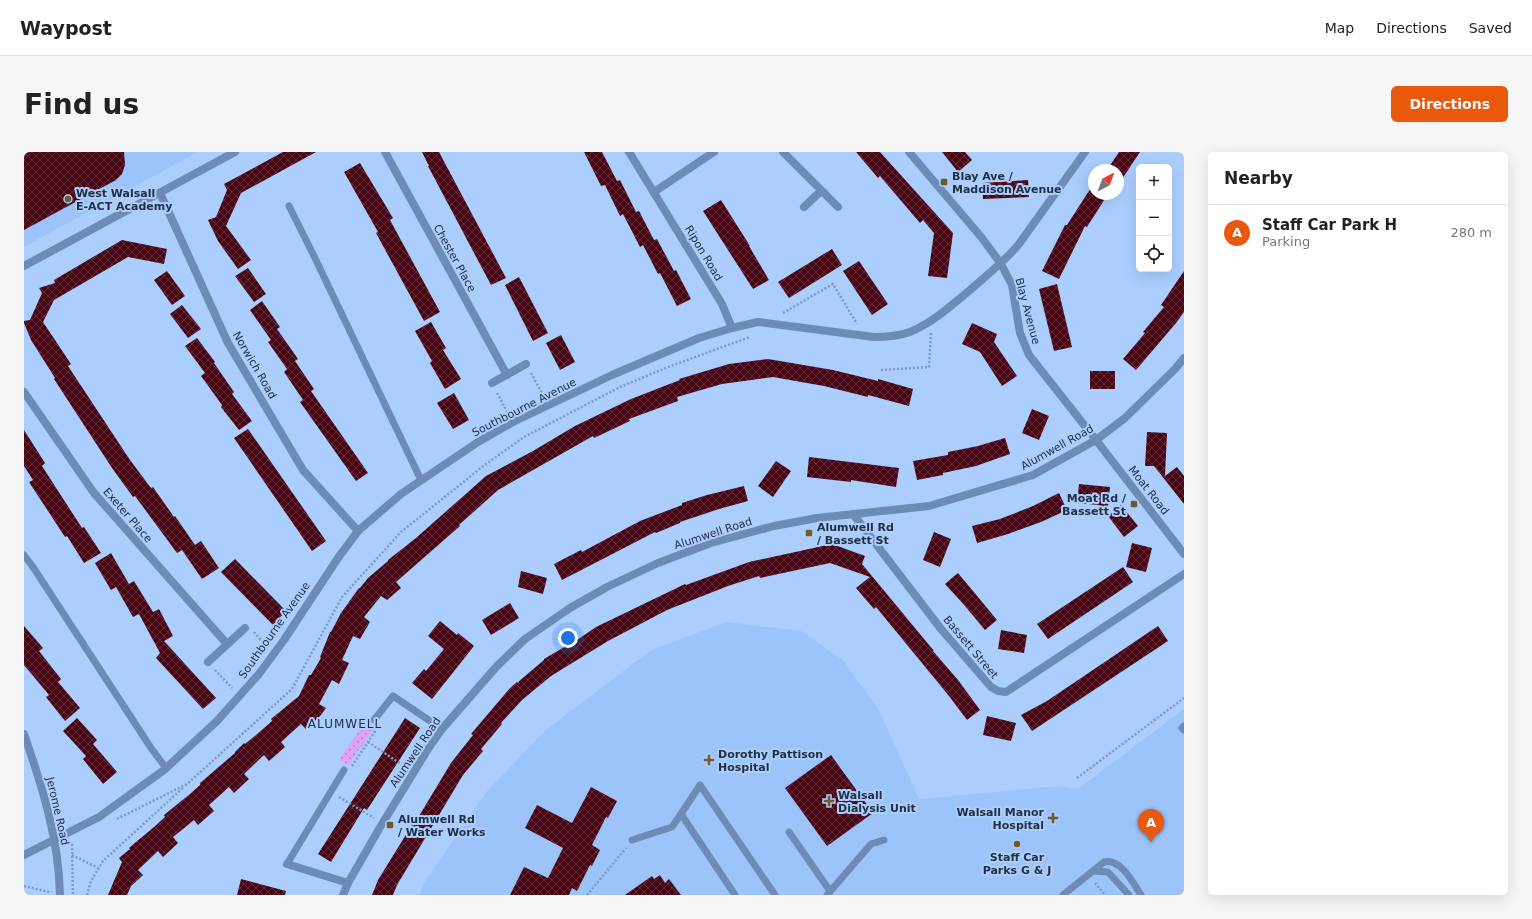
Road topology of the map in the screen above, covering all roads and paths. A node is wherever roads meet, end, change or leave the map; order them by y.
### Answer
1 (235, 152) edge
2 (385, 152) edge
3 (629, 152) edge
4 (714, 152) edge
5 (783, 152) edge
6 (909, 152) edge
7 (1085, 152) edge
8 (821, 191) junction
9 (160, 192) junction
10 (654, 192) junction
11 (289, 206) dead end
12 (804, 207) dead end
13 (838, 207) dead end
14 (1001, 264) junction
15 (24, 266) edge
16 (932, 320) junction
17 (772, 324) junction
18 (732, 328) junction
19 (756, 335) dead end
20 (864, 336) junction
21 (1184, 358) edge
22 (526, 364) joint
23 (881, 370) dead end
24 (507, 375) junction
25 (492, 383) joint
26 (24, 392) edge
27 (548, 405) junction
28 (513, 422) junction
29 (1096, 440) junction
30 (421, 480) junction
31 (853, 514) junction
32 (358, 531) junction
33 (1184, 554) edge
34 (24, 555) edge
35 (1184, 574) edge
36 (249, 629) joint
37 (227, 644) junction
38 (270, 650) dead end
39 (208, 662) joint
40 (240, 696) junction
41 (1184, 698) edge
42 (374, 720) joint
43 (1184, 726) edge
44 (442, 729) junction
45 (1184, 730) edge
46 (24, 734) edge
47 (368, 742) junction
48 (166, 768) junction
49 (344, 770) joint
50 (414, 772) junction
51 (1077, 778) dead end
52 (187, 784) junction
53 (330, 792) junction
54 (104, 813) junction
55 (681, 814) junction
56 (382, 823) junction
57 (71, 831) junction
58 (789, 832) dead end
59 (55, 840) junction
60 (632, 840) joint
61 (884, 840) dead end
62 (24, 855) edge
63 (72, 855) junction
64 (287, 864) joint
65 (98, 868) junction
66 (1090, 872) junction
67 (348, 883) junction
68 (24, 886) edge
69 (828, 893) edge
70 (56, 894) edge
71 (73, 895) edge
72 (87, 895) edge
73 (343, 895) edge
74 (587, 895) edge
75 (735, 895) edge
76 (775, 895) edge
77 (1063, 895) edge
78 (1105, 895) edge
79 (1129, 895) edge
80 (1141, 895) edge

1 - 9 street
2 - 24 street, Chester Place
3 - 10 street, Ripon Road
4 - 10 street
5 - 8 street
6 - 14 street, Blay Avenue
7 - 14 street, Southbourne Avenue
8 - 12 street
8 - 13 street
9 - 15 street
9 - 32 street, Norwich Road
10 - 18 street, Ripon Road
11 - 30 lane
14 - 16 street, Southbourne Avenue
14 - 29 street, Blay Avenue
16 - 20 street, Southbourne Avenue
16 - 23 path
17 - 18 street, Southbourne Avenue
17 - 20 street, Southbourne Avenue
17 - 20 path
18 - 27 street, Southbourne Avenue
19 - 52 path
21 - 29 street, Alumwell Road
22 - 24 street
22 - 27 path
24 - 25 street
25 - 28 path
26 - 37 street, Exeter Place
27 - 28 street, Southbourne Avenue
28 - 30 street, Southbourne Avenue
29 - 31 street, Alumwell Road
29 - 33 street, Moat Road
30 - 32 street, Southbourne Avenue
31 - 35 street, Bassett Street
31 - 44 street, Alumwell Road
32 - 40 street, Southbourne Avenue
34 - 48 lane
36 - 37 street
36 - 38 path
37 - 39 street
39 - 40 path
40 - 48 street, Southbourne Avenue
41 - 51 path
42 - 44 lane
42 - 47 path
43 - 45 lane
44 - 50 street, Alumwell Road
46 - 59 street, Jerome Road
47 - 49 path
47 - 50 path
48 - 54 street, Southbourne Avenue
49 - 53 lane
50 - 56 street, Alumwell Road
52 - 54 path
52 - 65 path
53 - 56 path
53 - 64 lane
54 - 57 street, Southbourne Avenue
55 - 60 lane
55 - 75 lane
55 - 76 lane
56 - 67 street, Alumwell Road
57 - 59 street, Southbourne Avenue
57 - 63 path
58 - 69 lane
59 - 62 street, Southbourne Avenue
59 - 70 street, Jerome Road
60 - 74 path
61 - 69 lane
63 - 65 path
63 - 71 path
64 - 67 street
65 - 72 path
66 - 77 lane
66 - 78 path
66 - 79 lane
66 - 80 lane
67 - 73 street, Alumwell Road
68 - 70 path

